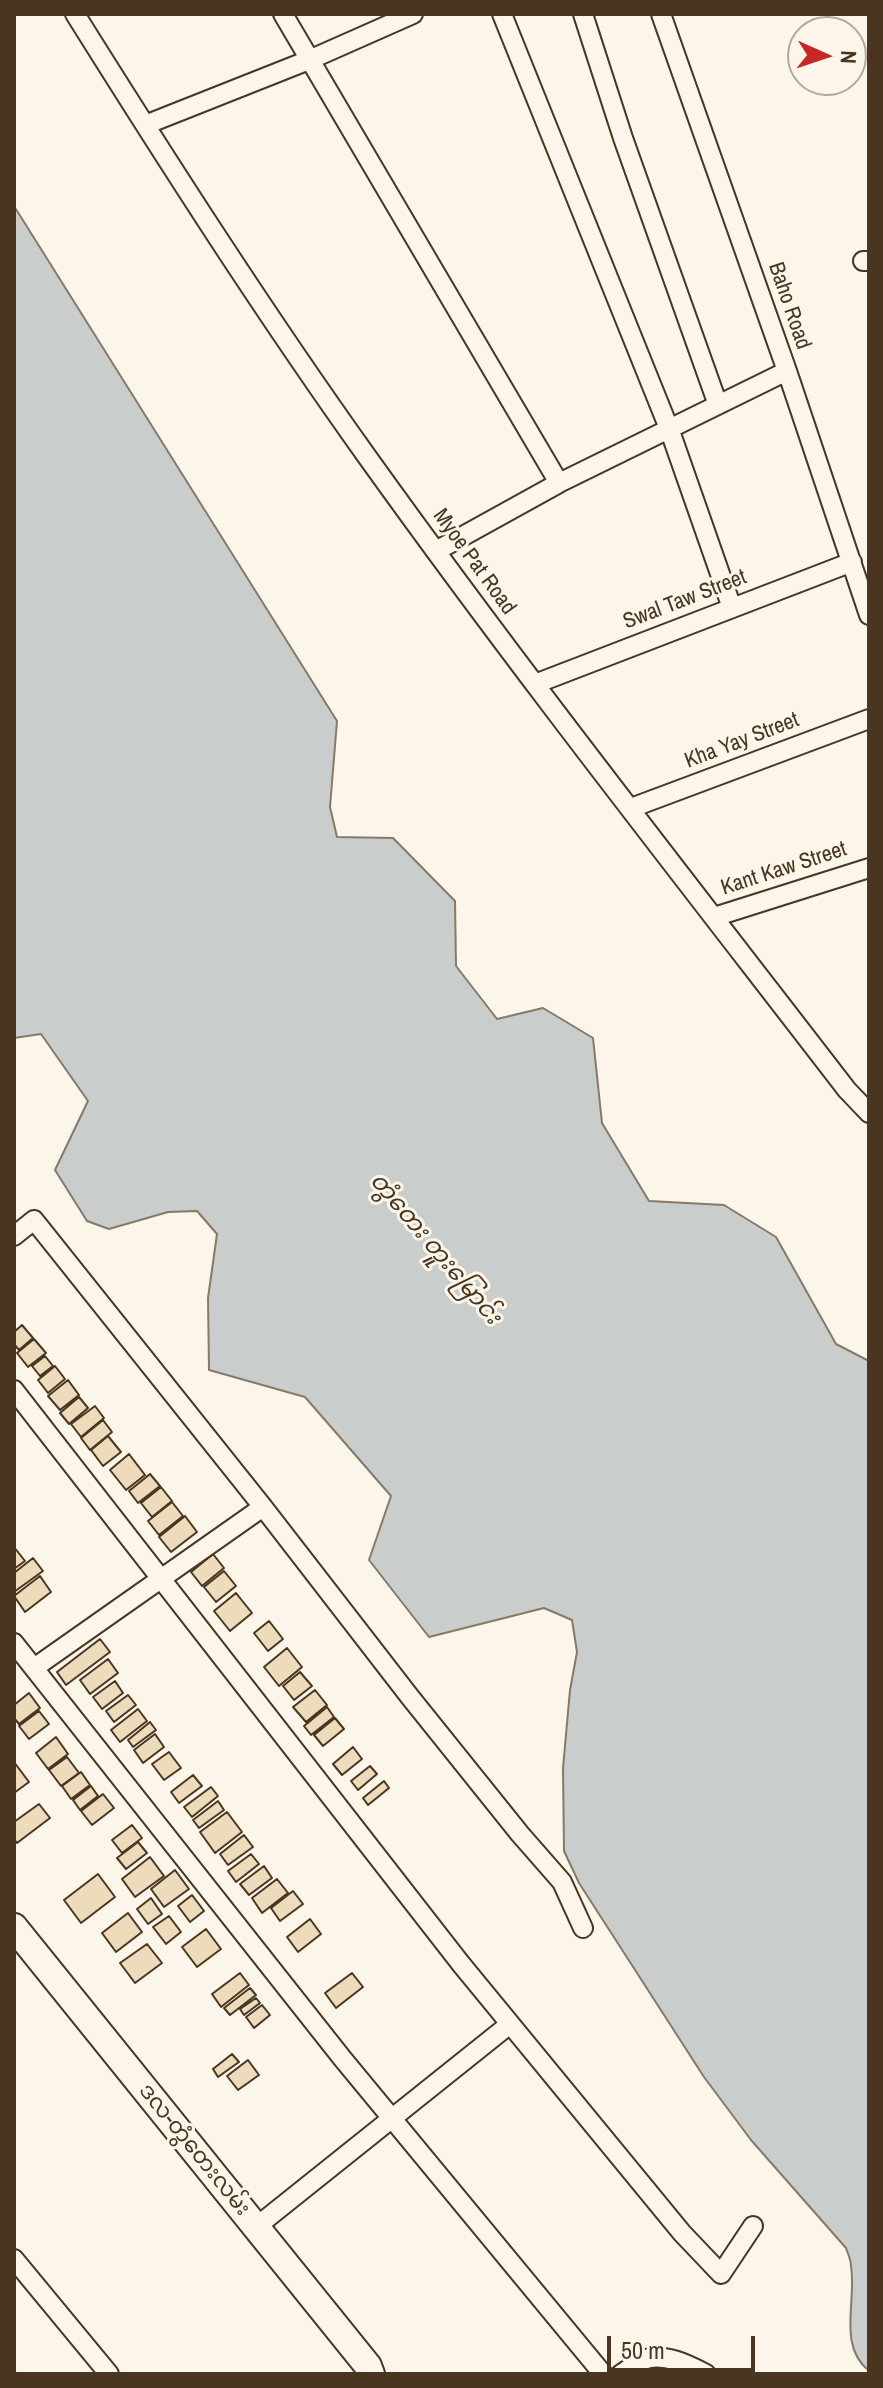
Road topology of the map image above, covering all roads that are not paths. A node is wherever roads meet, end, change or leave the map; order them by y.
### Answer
1 (75, 14) edge
2 (283, 14) edge
3 (413, 14) edge
4 (502, 14) edge
5 (583, 14) edge
6 (661, 14) edge
7 (309, 60) junction
8 (145, 125) junction
9 (787, 371) junction
10 (718, 405) junction
11 (670, 431) junction
12 (559, 483) junction
13 (436, 551) junction
14 (852, 562) junction
15 (732, 608) junction
16 (869, 615) edge
17 (535, 684) junction
18 (869, 719) edge
19 (631, 808) junction
20 (869, 868) edge
21 (714, 917) junction
22 (869, 1113) edge
23 (14, 1236) edge
24 (14, 1390) edge
25 (263, 1507) junction
26 (160, 1580) junction
27 (14, 1643) edge
28 (34, 1668) junction
29 (14, 1927) edge
30 (583, 1928) dead end
31 (510, 2024) junction
32 (392, 2118) junction
33 (753, 2226) dead end
34 (256, 2227) junction
35 (14, 2259) edge
36 (109, 2374) edge
37 (371, 2374) edge
38 (603, 2374) edge
39 (621, 2374) edge
40 (706, 2374) edge

1 - 8 street, Myoe Pat Road
2 - 7 street
3 - 7 street
4 - 11 street
5 - 10 street
6 - 9 street, Baho Road
7 - 8 street
7 - 12 street
8 - 13 street, Myoe Pat Road
9 - 10 street
9 - 14 street, Baho Road
10 - 11 street
11 - 12 street
11 - 15 street
12 - 13 street
13 - 17 street, Myoe Pat Road
14 - 15 street, Swal Taw Street
14 - 16 street, Baho Road
15 - 17 street, Swal Taw Street
17 - 19 street, Myoe Pat Road
18 - 19 street, Kha Yay Street
19 - 21 street, Myoe Pat Road
20 - 21 street, Kant Kaw Street
21 - 22 street, Myoe Pat Road
23 - 25 street
24 - 26 street
25 - 26 street
25 - 30 street
26 - 28 street
26 - 31 street
27 - 28 street
28 - 32 street
29 - 34 main road, ဒလ-တွံတေးလမ်း
31 - 32 street
31 - 33 street
32 - 34 street
32 - 38 street
34 - 37 main road, ဒလ-တွံတေးလမ်း
35 - 36 street
39 - 40 street

